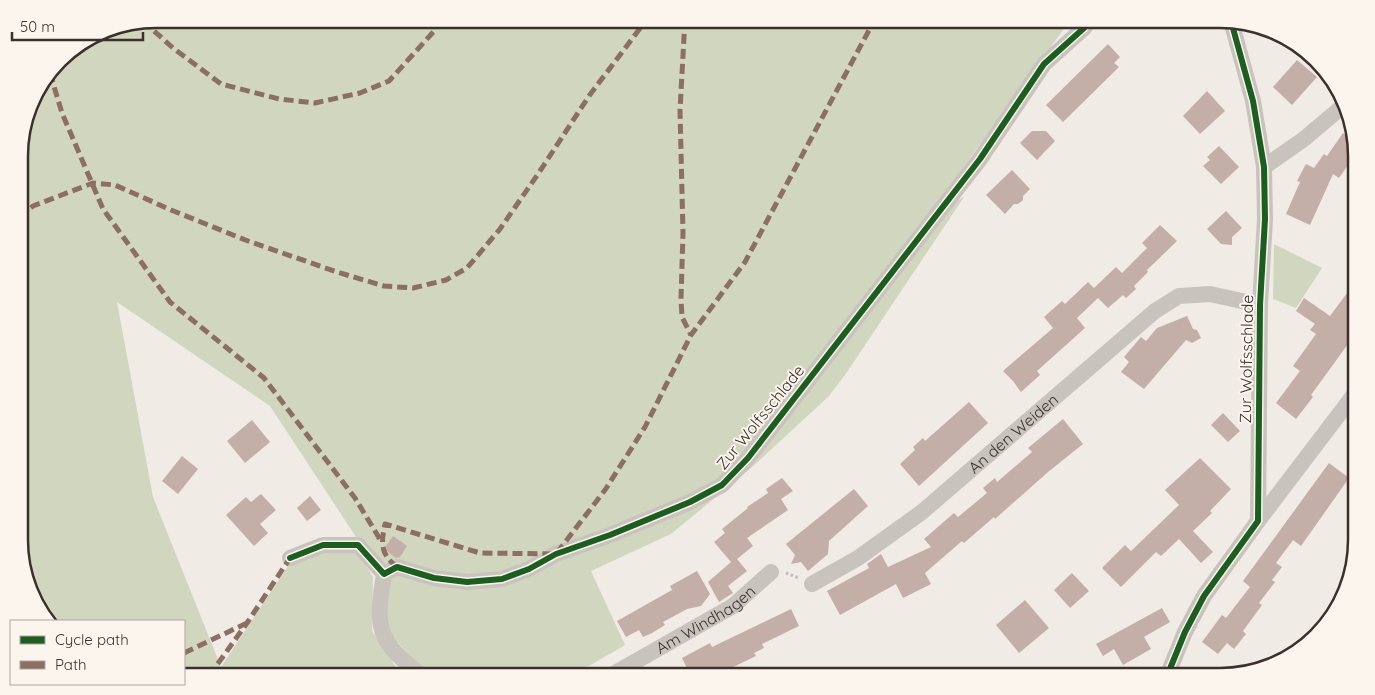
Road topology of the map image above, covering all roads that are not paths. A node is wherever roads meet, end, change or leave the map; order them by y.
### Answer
1 (1084, 28) edge
2 (1233, 29) edge
3 (1339, 109) edge
4 (1264, 167) junction
5 (1260, 305) junction
6 (1348, 403) edge
7 (1258, 521) junction
8 (290, 558) dead end
9 (770, 572) road end
10 (384, 574) junction
11 (812, 584) road end
12 (1171, 667) edge
13 (413, 668) edge
14 (625, 668) edge

1 - 10 street, Zur Wolfsschlade
2 - 4 street, Zur Wolfsschlade
3 - 4 street
4 - 5 street, Zur Wolfsschlade
5 - 7 street, Zur Wolfsschlade
5 - 11 street, An den Weiden
6 - 7 street
7 - 12 street
8 - 10 street
9 - 14 street, Am Windhagen
10 - 13 street

